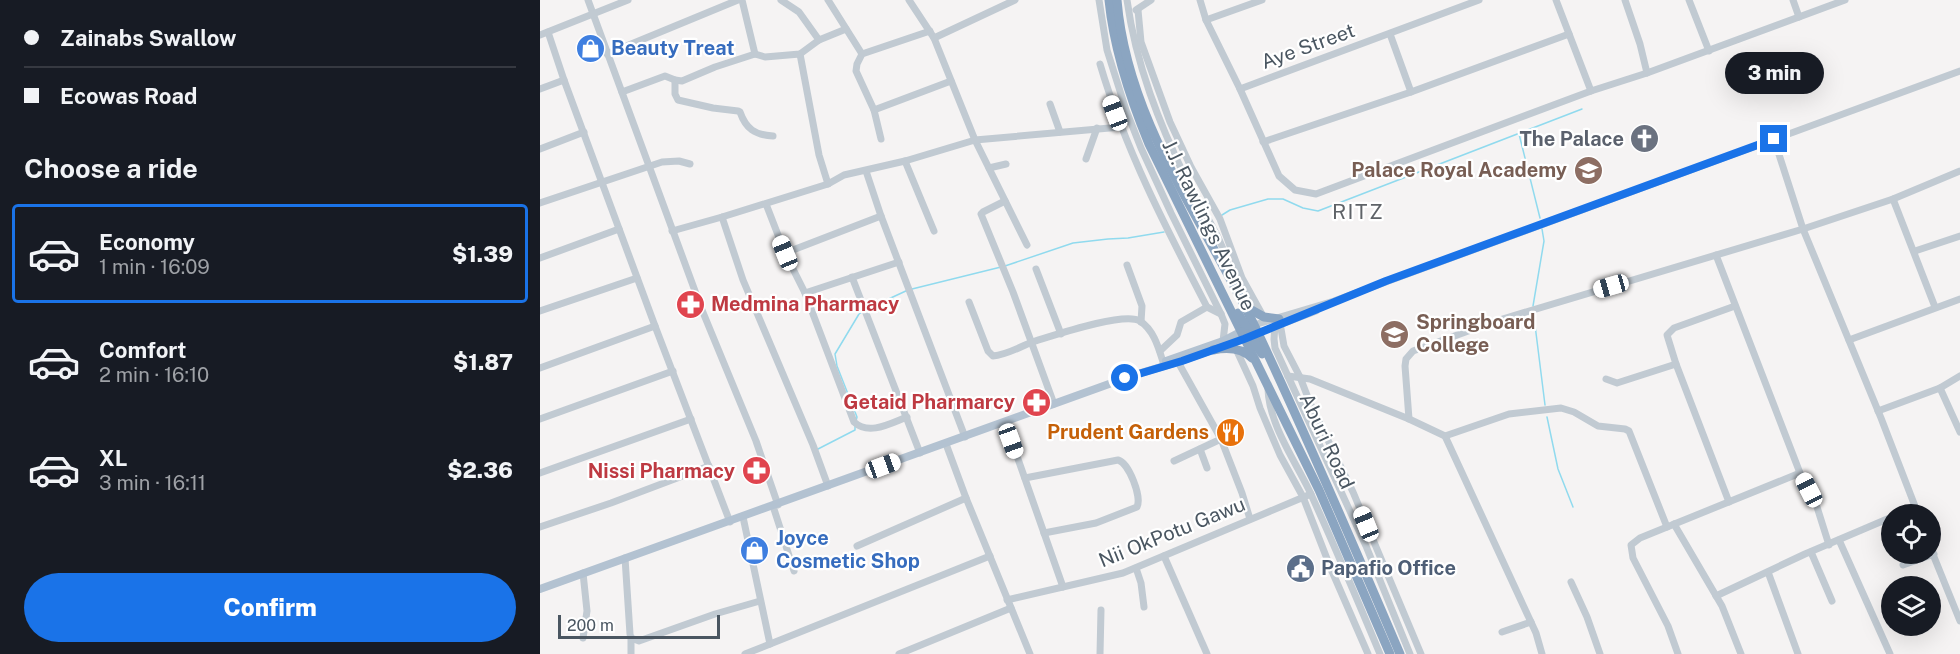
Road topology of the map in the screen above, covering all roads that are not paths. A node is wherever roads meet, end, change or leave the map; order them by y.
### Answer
1 (588, 0) edge
2 (628, 0) edge
3 (740, 0) edge
4 (780, 0) edge
5 (828, 0) edge
6 (909, 0) edge
7 (1015, 0) edge
8 (1099, 0) edge
9 (1109, 0) edge
10 (1118, 0) edge
11 (1127, 0) edge
12 (1151, 0) edge
13 (1200, 0) edge
14 (1262, 0) edge
15 (1479, 0) edge
16 (1557, 0) edge
17 (1625, 0) edge
18 (1689, 0) edge
19 (1793, 0) edge
20 (1845, 0) edge
21 (1138, 10) junction
22 (1129, 12) junction
23 (593, 15) junction
24 (1799, 17) junction
25 (1206, 20) junction
26 (846, 28) junction
27 (548, 32) junction
28 (932, 34) junction
29 (1390, 34) junction
30 (1569, 34) junction
31 (540, 35) edge
32 (819, 40) junction
33 (1709, 51) junction
34 (607, 54) junction
35 (755, 54) junction
36 (800, 54) junction
37 (862, 54) junction
38 (1100, 64) dead end
39 (1960, 71) edge
40 (1647, 73) junction
41 (1139, 76) junction
42 (564, 80) junction
43 (675, 80) junction
44 (951, 81) junction
45 (1240, 88) junction
46 (540, 89) edge
47 (1591, 91) junction
48 (621, 92) junction
49 (1412, 92) junction
50 (1050, 104) dead end
51 (874, 110) junction
52 (1121, 127) junction
53 (1097, 128) junction
54 (584, 132) junction
55 (1060, 132) junction
56 (773, 136) dead end
57 (881, 139) dead end
58 (1774, 139) junction
59 (975, 140) junction
60 (1263, 142) junction
61 (540, 148) edge
62 (1086, 159) dead end
63 (905, 161) junction
64 (690, 164) dead end
65 (1006, 164) dead end
66 (649, 165) junction
67 (989, 168) junction
68 (867, 171) junction
69 (1960, 171) edge
70 (1158, 173) junction
71 (602, 181) junction
72 (828, 184) junction
73 (1893, 199) junction
74 (1005, 201) junction
75 (540, 203) edge
76 (766, 204) junction
77 (881, 216) junction
78 (722, 217) junction
79 (619, 229) junction
80 (1803, 230) junction
81 (672, 231) junction
82 (934, 231) dead end
83 (1960, 236) edge
84 (1027, 244) dead end
85 (1915, 251) junction
86 (785, 253) junction
87 (1716, 255) junction
88 (540, 258) edge
89 (898, 262) junction
90 (1127, 265) dead end
91 (1036, 269) dead end
92 (852, 277) junction
93 (637, 278) junction
94 (1229, 278) joint
95 (805, 293) junction
96 (1960, 299) edge
97 (969, 302) dead end
98 (1242, 303) junction
99 (1735, 306) junction
100 (1207, 307) junction
101 (1935, 307) junction
102 (540, 311) edge
103 (1221, 314) junction
104 (1264, 317) junction
105 (1141, 322) junction
106 (1281, 322) junction
107 (655, 326) junction
108 (1249, 332) junction
109 (1061, 334) junction
110 (1223, 340) junction
111 (1849, 340) junction
112 (1031, 343) junction
113 (1236, 349) junction
114 (1213, 350) junction
115 (1160, 351) junction
116 (1255, 361) junction
117 (1178, 362) junction
118 (1676, 364) junction
119 (1162, 365) junction
120 (540, 368) edge
121 (673, 371) junction
122 (1288, 376) junction
123 (1960, 376) edge
124 (1300, 377) junction
125 (1606, 379) dead end
126 (1268, 387) junction
127 (1940, 388) junction
128 (1054, 404) junction
129 (1878, 411) junction
130 (907, 417) junction
131 (691, 419) junction
132 (1408, 419) junction
133 (540, 420) edge
134 (1005, 422) junction
135 (1960, 432) edge
136 (1445, 436) junction
137 (965, 437) junction
138 (1221, 439) junction
139 (946, 444) junction
140 (1200, 449) junction
141 (920, 453) junction
142 (1174, 461) dead end
143 (540, 464) edge
144 (709, 466) junction
145 (1207, 468) dead end
146 (542, 472) edge
147 (1800, 473) junction
148 (1025, 478) junction
149 (828, 486) junction
150 (1334, 488) junction
151 (1307, 495) junction
152 (966, 498) junction
153 (1729, 502) junction
154 (1913, 504) edge
155 (775, 506) junction
156 (743, 517) junction
157 (1250, 519) junction
158 (730, 522) junction
159 (1881, 522) edge
160 (1670, 525) junction
161 (540, 526) edge
162 (1044, 533) junction
163 (1839, 540) junction
164 (1829, 545) junction
165 (857, 546) dead end
166 (1811, 552) junction
167 (990, 556) junction
168 (1164, 556) junction
169 (625, 558) junction
170 (1907, 564) edge
171 (1938, 564) edge
172 (1903, 566) dead end
173 (1136, 568) junction
174 (794, 571) dead end
175 (1768, 572) junction
176 (583, 573) junction
177 (1353, 578) junction
178 (1571, 582) dead end
179 (1063, 587) junction
180 (540, 589) edge
181 (1716, 596) junction
182 (1007, 600) junction
183 (1832, 601) dead end
184 (760, 602) junction
185 (1144, 607) dead end
186 (1011, 608) junction
187 (1101, 610) dead end
188 (1407, 618) junction
189 (1960, 621) edge
190 (1531, 622) junction
191 (1397, 623) junction
192 (1502, 632) dead end
193 (583, 638) dead end
194 (631, 638) junction
195 (770, 644) junction
196 (1372, 650) edge
197 (630, 654) edge
198 (744, 654) edge
199 (899, 654) edge
200 (1030, 654) edge
201 (1100, 654) edge
202 (1207, 654) edge
203 (1380, 654) edge
204 (1390, 654) edge
205 (1400, 654) edge
206 (1410, 654) edge
207 (1418, 654) edge
208 (1542, 654) edge
209 (1600, 654) edge
210 (1678, 654) edge
211 (1741, 654) edge
212 (1798, 654) edge
213 (1890, 654) edge

1 - 23 street
2 - 23 street
3 - 34 street
3 - 35 street
4 - 32 street
5 - 26 street
6 - 28 street
7 - 28 street
8 - 70 street
9 - 70 highway, J.J. Rawlings Avenue
10 - 41 highway, J.J. Rawlings Avenue
11 - 22 street
12 - 21 street
13 - 25 street
14 - 25 street
15 - 29 street, Aye Street
16 - 30 street
17 - 40 street
18 - 33 street
19 - 24 street
20 - 24 street
21 - 22 street
21 - 104 street
22 - 41 street
23 - 27 street
23 - 34 street
24 - 33 street
25 - 45 street
26 - 32 street
26 - 37 street
27 - 31 street
27 - 42 street
28 - 37 street
28 - 44 street
29 - 45 street, Aye Street
29 - 49 street
30 - 47 street
30 - 49 street
32 - 36 street
33 - 40 street
34 - 48 street
35 - 36 street
35 - 43 street
36 - 72 street
37 - 51 street
38 - 52 street
39 - 58 street
40 - 47 street
41 - 94 highway, J.J. Rawlings Avenue
42 - 46 street
42 - 54 street
43 - 48 street
43 - 56 street
44 - 51 street
44 - 59 street
45 - 60 street
47 - 60 street
48 - 66 street
49 - 60 street
50 - 55 street
51 - 57 street
52 - 53 street
52 - 100 street
53 - 55 street
53 - 62 street
54 - 61 street
54 - 71 street
55 - 59 street
58 - 80 street
58 - 106 street
59 - 63 street
59 - 67 street
63 - 68 street
63 - 82 street
64 - 66 street
65 - 67 street
66 - 71 street
66 - 81 street
67 - 74 street
68 - 72 street
68 - 77 street
69 - 73 street
70 - 103 street
70 - 108 highway, J.J. Rawlings Avenue
71 - 75 street
71 - 79 street
72 - 76 street
73 - 80 street
73 - 85 street
74 - 84 street
74 - 112 street
76 - 78 street
76 - 86 street
77 - 86 street
77 - 89 street
78 - 81 street
78 - 149 street
79 - 88 street
79 - 93 street
80 - 87 street
80 - 111 street
81 - 155 street
83 - 85 street
85 - 101 street
86 - 95 street
87 - 99 street
87 - 132 street
89 - 92 street
89 - 137 street
90 - 105 street
91 - 109 street
92 - 95 street
92 - 130 street
93 - 102 street
93 - 107 street
94 - 98 highway, Aburi Road
95 - 130 street
96 - 101 street
97 - 112 street
98 - 104 highway
98 - 108 highway, Aburi Road
99 - 118 street
99 - 147 street
100 - 103 street
100 - 115 street
101 - 111 street
103 - 110 street
104 - 106 highway
105 - 109 street
105 - 115 street
106 - 108 street
106 - 122 street
106 - 124 street
107 - 120 street
107 - 121 street
108 - 110 main road
108 - 114 main road
108 - 116 highway, J.J. Rawlings Avenue
108 - 150 highway, Aburi Road
109 - 112 street
110 - 119 main road
111 - 129 street
112 - 128 street
113 - 114 highway
113 - 116 highway
113 - 151 street
114 - 117 main road
115 - 119 street
116 - 126 highway, J.J. Rawlings Avenue
117 - 119 main road
117 - 138 street
118 - 125 street
118 - 153 street
119 - 128 main road
121 - 131 street
121 - 133 street
122 - 124 street
122 - 150 street
123 - 127 street
124 - 132 street
124 - 188 street
126 - 151 street
126 - 177 highway, J.J. Rawlings Avenue
127 - 129 street
127 - 135 street
128 - 134 main road
129 - 154 street
130 - 141 street
131 - 144 street
131 - 146 street
132 - 136 street
134 - 137 main road
134 - 148 street
136 - 160 street
136 - 190 street
137 - 139 main road
138 - 140 street
138 - 157 street
139 - 141 main road
139 - 152 street
140 - 142 street
140 - 145 street
141 - 149 main road
143 - 146 street
144 - 158 street
144 - 161 street
147 - 153 street
147 - 164 street
148 - 162 street
148 - 162 street
149 - 155 main road
150 - 191 street
150 - 205 highway, Aburi Road
151 - 157 street, Nii OkPotu Gawu
151 - 177 street
151 - 196 street
152 - 165 street
152 - 167 street
153 - 160 street
155 - 156 main road
155 - 174 street
156 - 158 main road
156 - 184 street
157 - 168 street, Nii OkPotu Gawu
158 - 169 main road
159 - 163 street
160 - 181 street
160 - 210 street
162 - 179 street
163 - 164 street
163 - 213 street
164 - 166 street
166 - 175 street
166 - 183 street
167 - 182 street
167 - 195 street
168 - 173 street, Nii OkPotu Gawu
168 - 202 street
169 - 176 main road
169 - 194 street
170 - 172 street
171 - 189 street
173 - 179 street, Nii OkPotu Gawu
173 - 185 street
175 - 181 street
175 - 212 street
176 - 180 main road
176 - 193 street
177 - 196 street
177 - 204 highway, J.J. Rawlings Avenue
178 - 209 street
179 - 182 street, Nii OkPotu Gawu
181 - 211 street
182 - 186 street
184 - 194 street
184 - 195 street
186 - 199 street
186 - 200 street
187 - 201 street
188 - 191 street
188 - 207 street
190 - 192 street
190 - 208 street
191 - 206 street
194 - 197 street
195 - 198 street
196 - 203 street

